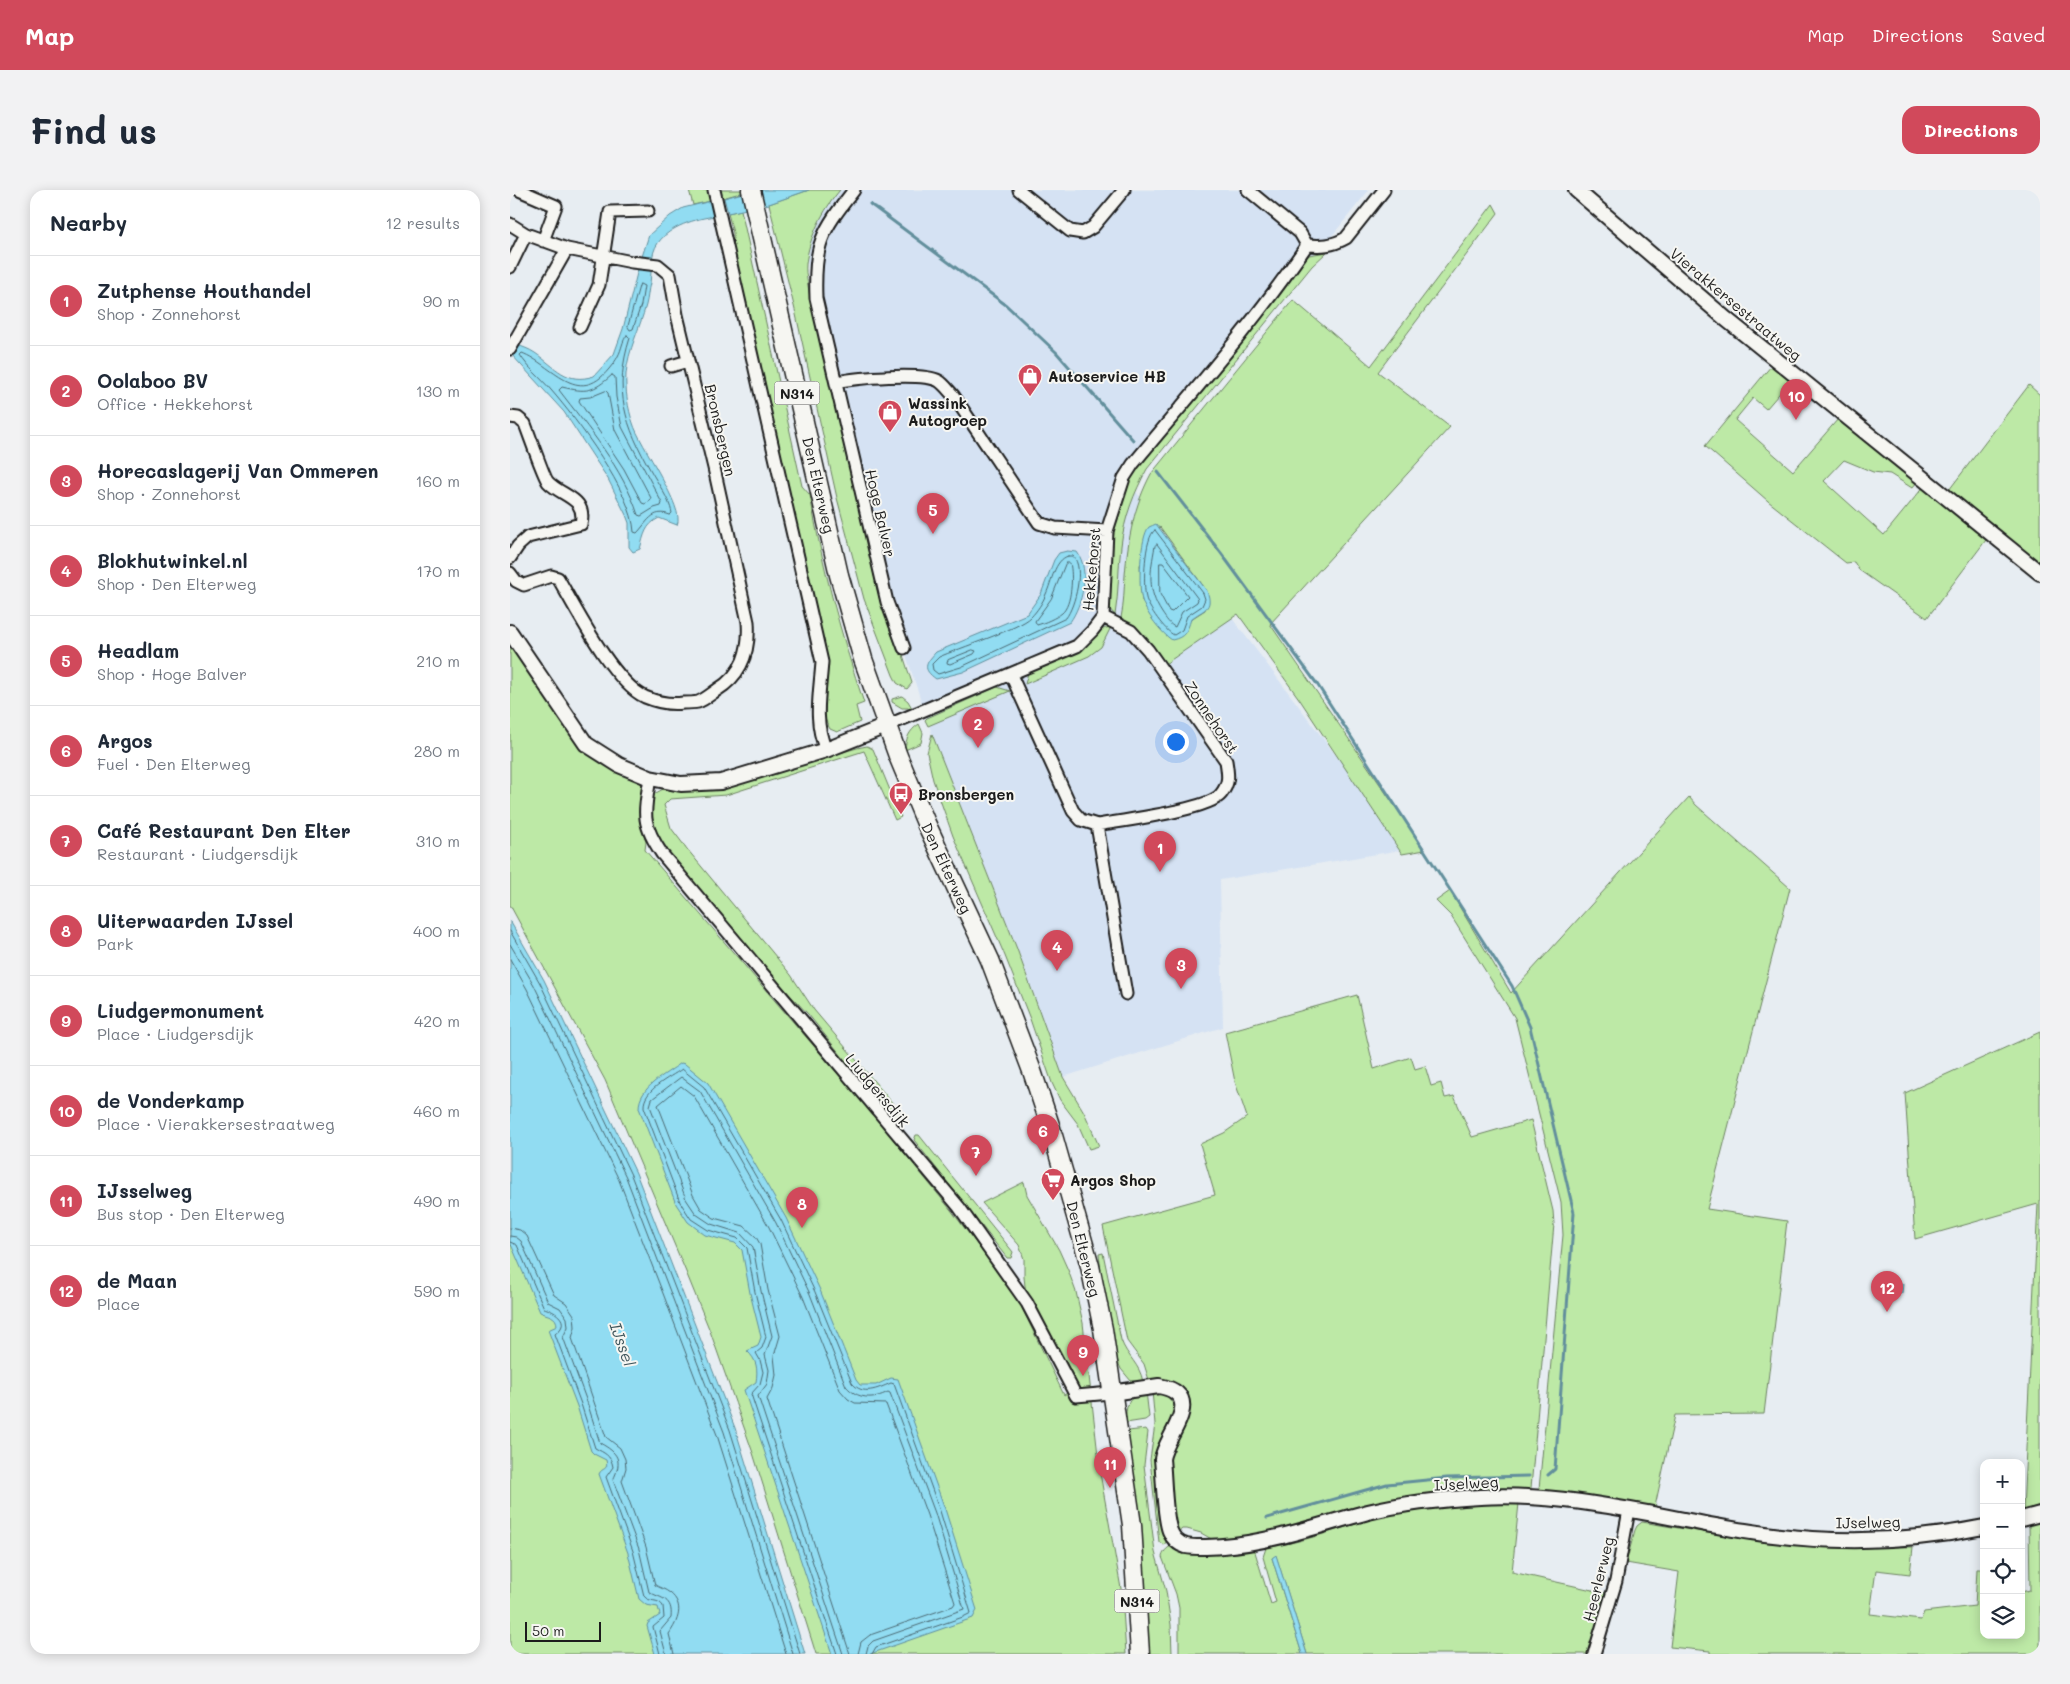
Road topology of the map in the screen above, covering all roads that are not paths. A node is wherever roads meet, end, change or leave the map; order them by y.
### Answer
1 (520, 190) edge
2 (714, 190) edge
3 (751, 190) edge
4 (854, 190) edge
5 (1019, 190) edge
6 (1124, 190) edge
7 (1248, 190) edge
8 (1384, 190) edge
9 (1576, 190) edge
10 (648, 210) dead end
11 (510, 224) edge
12 (526, 234) junction
13 (543, 241) junction
14 (1307, 245) junction
15 (567, 249) junction
16 (605, 257) junction
17 (510, 267) edge
18 (580, 327) dead end
19 (510, 349) edge
20 (688, 361) junction
21 (671, 366) dead end
22 (836, 382) junction
23 (510, 417) edge
24 (1108, 531) junction
25 (510, 558) edge
26 (510, 573) edge
27 (2040, 573) edge
28 (1103, 617) junction
29 (510, 632) edge
30 (904, 648) dead end
31 (1011, 675) junction
32 (886, 726) junction
33 (826, 750) junction
34 (650, 778) junction
35 (1097, 825) junction
36 (1126, 994) dead end
37 (1111, 1393) junction
38 (1629, 1510) junction
39 (2040, 1514) edge
40 (2025, 1517) edge
41 (1980, 1528) edge
42 (1140, 1654) edge
43 (1594, 1654) edge

1 - 13 street
2 - 33 street
3 - 32 main road, Den Elterweg / N314
4 - 22 street
5 - 6 street
7 - 14 street
8 - 14 street
9 - 27 street, Vierakkersestraatweg
10 - 16 street
11 - 12 street, Bronsbergen
12 - 13 street, Bronsbergen
12 - 17 street
13 - 15 street, Bronsbergen
14 - 24 street, Hekkehorst
15 - 16 street, Bronsbergen
15 - 19 street
16 - 18 street
16 - 20 street, Bronsbergen
20 - 21 street
20 - 26 street, Bronsbergen
22 - 24 street
22 - 30 street, Hoge Balver
23 - 25 street
24 - 28 street, Hekkehorst
28 - 31 street, Hekkehorst
28 - 35 street, Zonnehorst
29 - 34 street
31 - 32 street, Hekkehorst
31 - 35 street
32 - 33 street
32 - 37 main road, Den Elterweg / N314
33 - 34 street
34 - 37 street, Liudgersdijk
35 - 36 street
37 - 38 street, IJselweg
37 - 42 main road, Den Elterweg / N314
38 - 41 street, IJselweg
38 - 43 street, Heerlerweg
39 - 40 street

